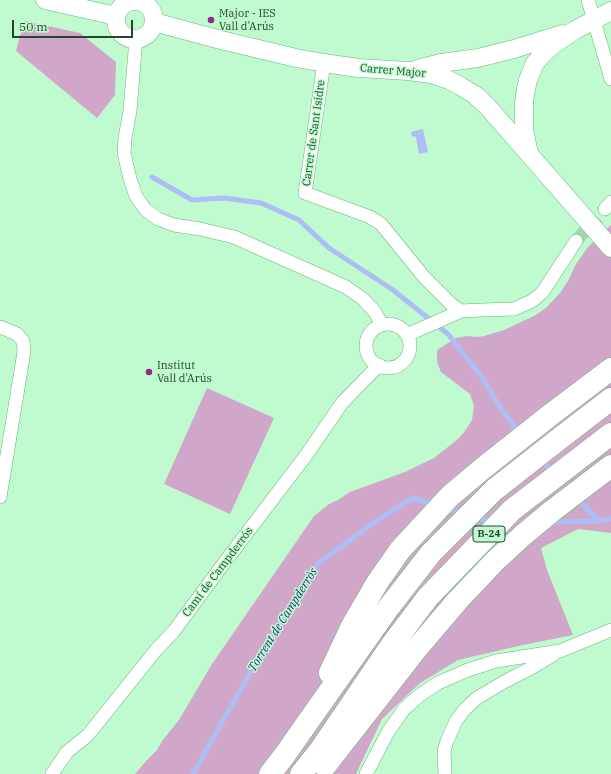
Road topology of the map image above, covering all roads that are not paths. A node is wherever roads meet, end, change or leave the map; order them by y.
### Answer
1 (45, 0) edge
2 (588, 0) edge
3 (611, 10) edge
4 (116, 16) junction
5 (593, 21) junction
6 (154, 22) junction
7 (575, 30) junction
8 (136, 39) junction
9 (324, 63) junction
10 (408, 71) junction
11 (611, 79) edge
12 (529, 154) junction
13 (576, 240) tunnel mouth
14 (611, 248) edge
15 (457, 313) junction
16 (382, 325) junction
17 (0, 327) edge
18 (407, 335) junction
19 (378, 365) junction
20 (611, 369) edge
21 (611, 399) edge
22 (611, 434) edge
23 (611, 466) edge
24 (0, 497) edge
25 (611, 630) edge
26 (560, 651) junction
27 (305, 726) junction
28 (52, 774) edge
29 (270, 774) edge
30 (301, 774) edge
31 (318, 774) edge
32 (366, 774) edge
33 (445, 774) edge

1 - 4 street
2 - 5 street
3 - 5 street
4 - 6 street
4 - 8 street
5 - 7 street
5 - 11 street
6 - 8 street
6 - 9 street, Carrer Major
7 - 10 street
7 - 12 street
8 - 16 street
9 - 10 street, Carrer Major
9 - 15 street, Carrer de Sant Isidre
10 - 12 street, Carrer Major
12 - 14 street, Carrer Major
13 - 15 street
15 - 18 street
16 - 18 street
16 - 19 street
17 - 24 street
18 - 19 street
19 - 28 street, Camí de Campderrós
20 - 27 highway
21 - 27 highway, B-24
22 - 30 highway, B-24
23 - 31 highway
25 - 26 street
26 - 32 street
26 - 33 street
27 - 29 highway, B-24

